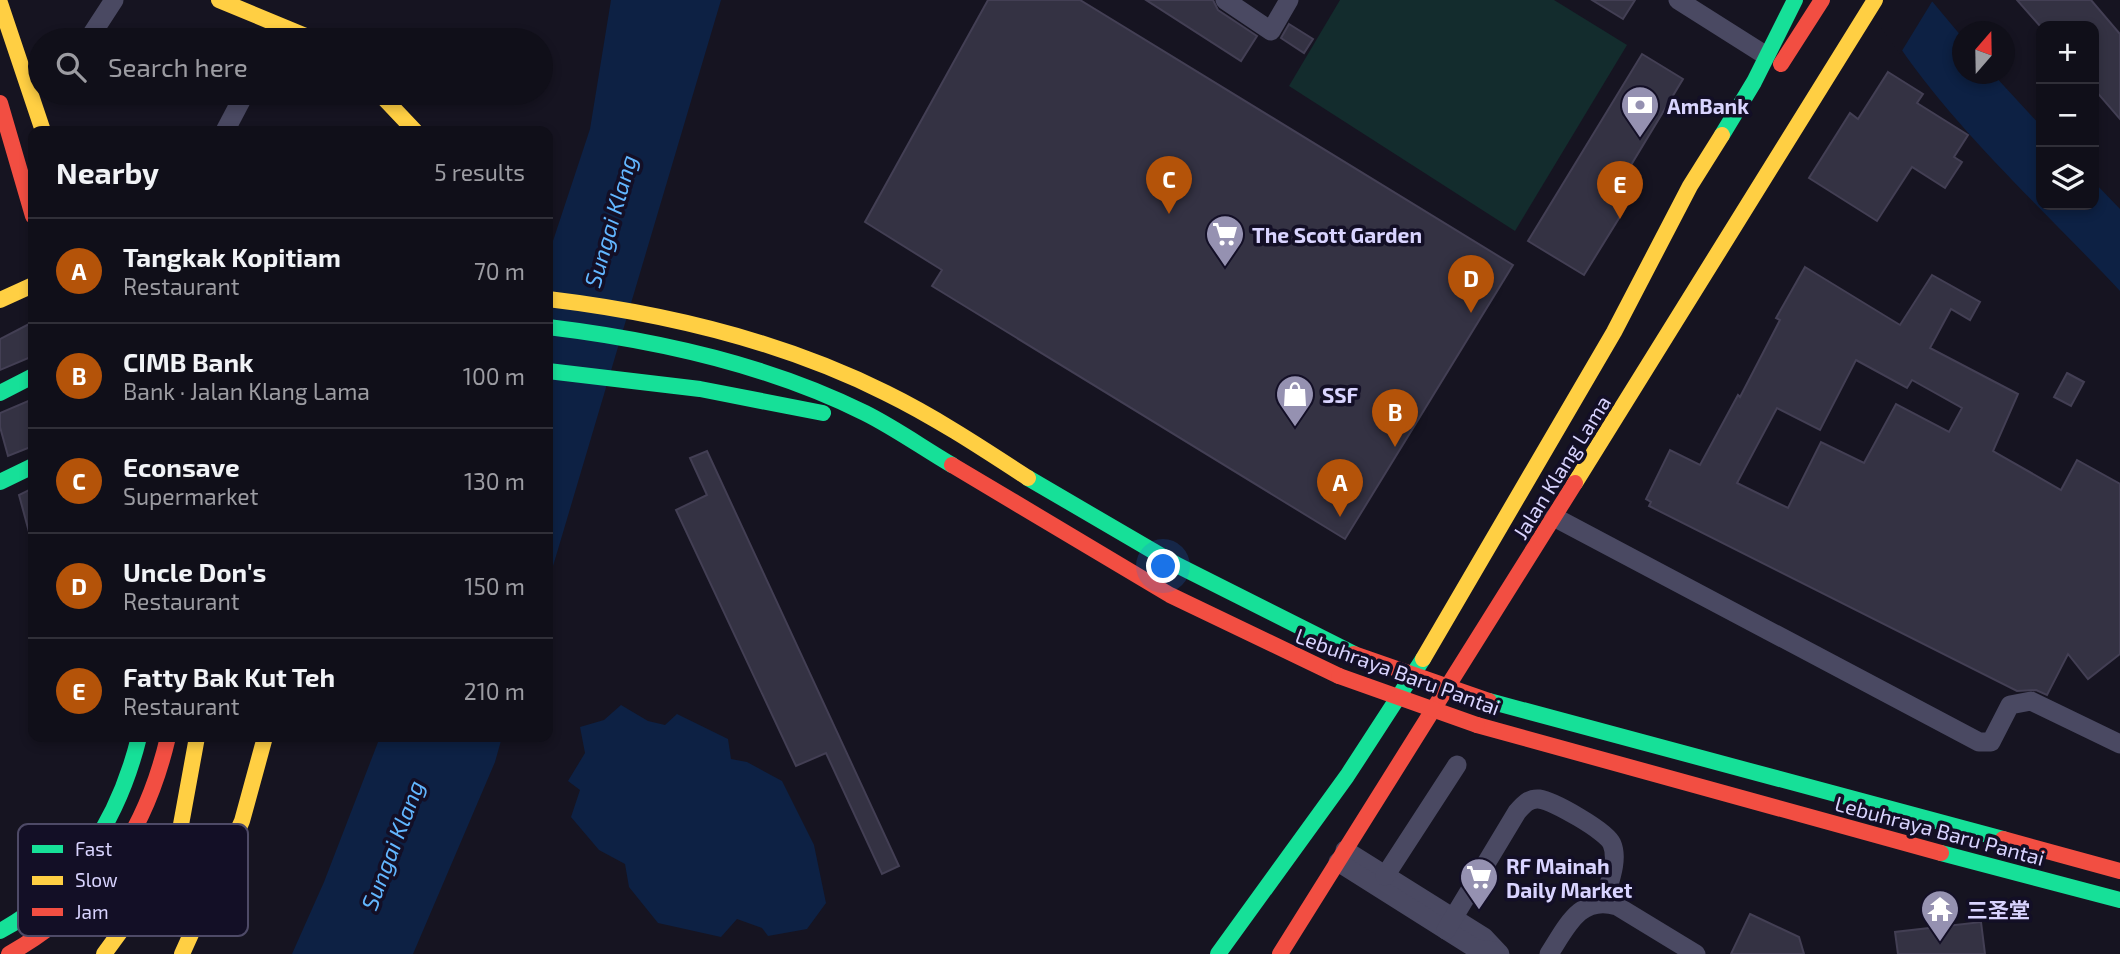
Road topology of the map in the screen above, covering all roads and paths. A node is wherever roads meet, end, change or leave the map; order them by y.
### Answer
1 (114, 0) edge
2 (219, 0) edge
3 (1225, 0) edge
4 (1289, 0) edge
5 (1678, 0) edge
6 (1795, 0) edge
7 (1875, 0) edge
8 (1821, 2) edge
9 (0, 3) edge
10 (96, 28) edge
11 (267, 28) edge
12 (1765, 55) junction
13 (1754, 82) junction
14 (28, 86) edge
15 (0, 103) edge
16 (34, 105) edge
17 (239, 105) edge
18 (390, 105) edge
19 (41, 126) edge
20 (228, 126) edge
21 (410, 126) edge
22 (28, 199) edge
23 (28, 287) edge
24 (618, 291) dead end
25 (0, 300) edge
26 (553, 300) edge
27 (687, 320) junction
28 (553, 328) edge
29 (553, 372) edge
30 (28, 379) edge
31 (0, 393) edge
32 (865, 413) junction
33 (28, 468) edge
34 (0, 482) edge
35 (1554, 517) junction
36 (138, 742) edge
37 (166, 742) edge
38 (196, 742) edge
39 (264, 742) edge
40 (2120, 744) edge
41 (1457, 765) dead end
42 (205, 790) dead end
43 (103, 824) edge
44 (137, 824) edge
45 (181, 824) edge
46 (187, 824) edge
47 (241, 824) edge
48 (1341, 856) junction
49 (2120, 871) edge
50 (1385, 876) junction
51 (2120, 900) edge
52 (1604, 902) junction
53 (18, 920) edge
54 (1449, 924) junction
55 (0, 931) edge
56 (44, 936) edge
57 (117, 936) edge
58 (191, 936) edge
59 (1498, 953) edge
60 (9, 954) edge
61 (104, 954) edge
62 (182, 954) edge
63 (1218, 954) edge
64 (1280, 954) edge
65 (1549, 954) edge
66 (1696, 954) edge

1 - 10 street
2 - 11 main road
3 - 4 street
5 - 12 street
6 - 12 main road, Jalan Klang Lama
7 - 35 main road, Jalan Klang Lama
8 - 13 main road
9 - 14 main road
12 - 13 main road, Jalan Klang Lama
13 - 63 main road, Jalan Klang Lama
15 - 22 main road
16 - 19 main road
17 - 20 street
18 - 21 main road
23 - 25 main road
24 - 27 main road
26 - 27 main road, Lebuhraya Baru Pantai
27 - 49 main road, Lebuhraya Baru Pantai, bridge
28 - 32 main road, Lebuhraya Baru Pantai
29 - 32 main road
30 - 31 main road
32 - 51 main road, Lebuhraya Baru Pantai, bridge
33 - 34 main road
35 - 40 street
35 - 48 main road, Jalan Klang Lama
36 - 43 main road
37 - 44 main road
38 - 45 main road
39 - 47 main road
41 - 50 street
42 - 46 main road
48 - 50 street
48 - 54 street
48 - 64 main road, Jalan Klang Lama
50 - 54 street
52 - 54 street
52 - 65 street
52 - 66 street
53 - 55 main road
54 - 59 street
56 - 60 main road
57 - 61 main road
58 - 62 main road

